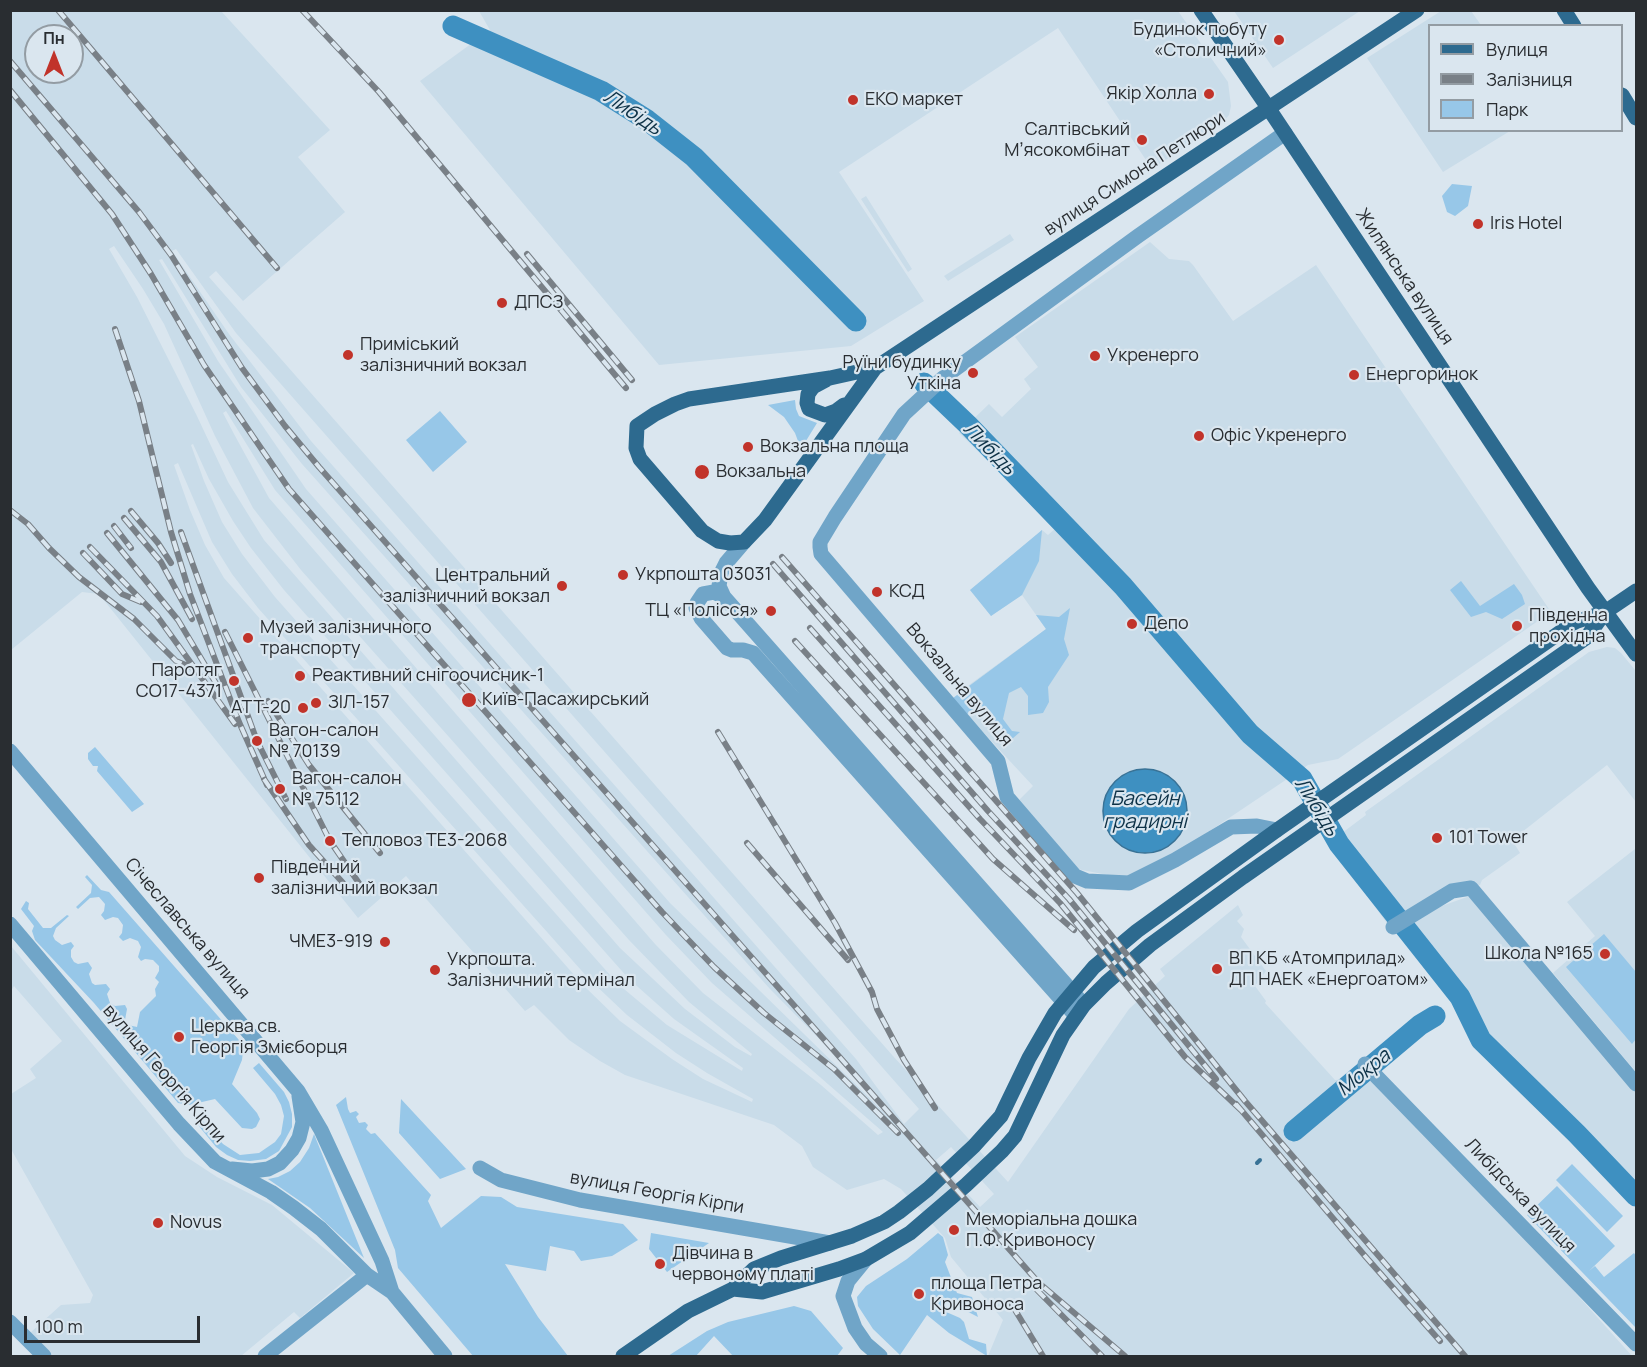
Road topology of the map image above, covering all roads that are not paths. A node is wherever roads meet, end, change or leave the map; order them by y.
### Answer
1 (1201, 10) edge
2 (1416, 10) edge
3 (1564, 10) edge
4 (1574, 24) edge
5 (1623, 97) edge
6 (1269, 109) junction
7 (1636, 118) edge
8 (1285, 133) junction
9 (875, 368) junction
10 (830, 378) junction
11 (851, 400) junction
12 (741, 545) junction
13 (1636, 591) edge
14 (724, 597) junction
15 (1605, 612) junction
16 (749, 628) junction
17 (743, 650) junction
18 (1636, 654) edge
19 (11, 752) edge
20 (1277, 830) junction
21 (1399, 923) dead end
22 (10, 924) edge
23 (1067, 996) junction
24 (1080, 1010) junction
25 (1368, 1068) dead end
26 (1636, 1084) edge
27 (298, 1090) junction
28 (225, 1168) junction
29 (480, 1168) dead end
30 (830, 1243) junction
31 (866, 1259) junction
32 (367, 1275) junction
33 (733, 1289) junction
34 (392, 1292) junction
35 (10, 1322) edge
36 (1636, 1344) edge
37 (44, 1356) edge
38 (266, 1356) edge
39 (445, 1356) edge
40 (622, 1356) edge
41 (880, 1356) edge

1 - 6 main road, Жилянська вулиця
2 - 6 main road, вулиця Симона Петлюри
3 - 4 main road
5 - 7 main road
6 - 8 main road, Жилянська вулиця
6 - 9 main road, вулиця Симона Петлюри
8 - 15 main road, Жилянська вулиця
8 - 20 street, Вокзальна вулиця
9 - 10 main road
9 - 11 main road
10 - 11 main road
10 - 12 main road
11 - 12 main road
12 - 14 street
13 - 15 main road
14 - 16 street
14 - 17 street
15 - 18 main road, Жилянська вулиця
15 - 20 main road
15 - 24 main road
16 - 17 street
16 - 23 street
17 - 23 street
19 - 27 street, Січеславська вулиця
20 - 23 main road
21 - 26 street
22 - 28 street, вулиця Георгія Кірпи
23 - 24 street
23 - 30 main road
24 - 31 main road
25 - 36 street, Либідська вулиця
27 - 28 street
27 - 34 street, Січеславська вулиця
28 - 32 street, вулиця Георгія Кірпи
29 - 30 street, вулиця Георгія Кірпи
30 - 33 main road
31 - 33 main road
31 - 41 street
32 - 34 street, вулиця Георгія Кірпи
32 - 38 street
33 - 40 main road
34 - 39 street, Січеславська вулиця
35 - 37 street

